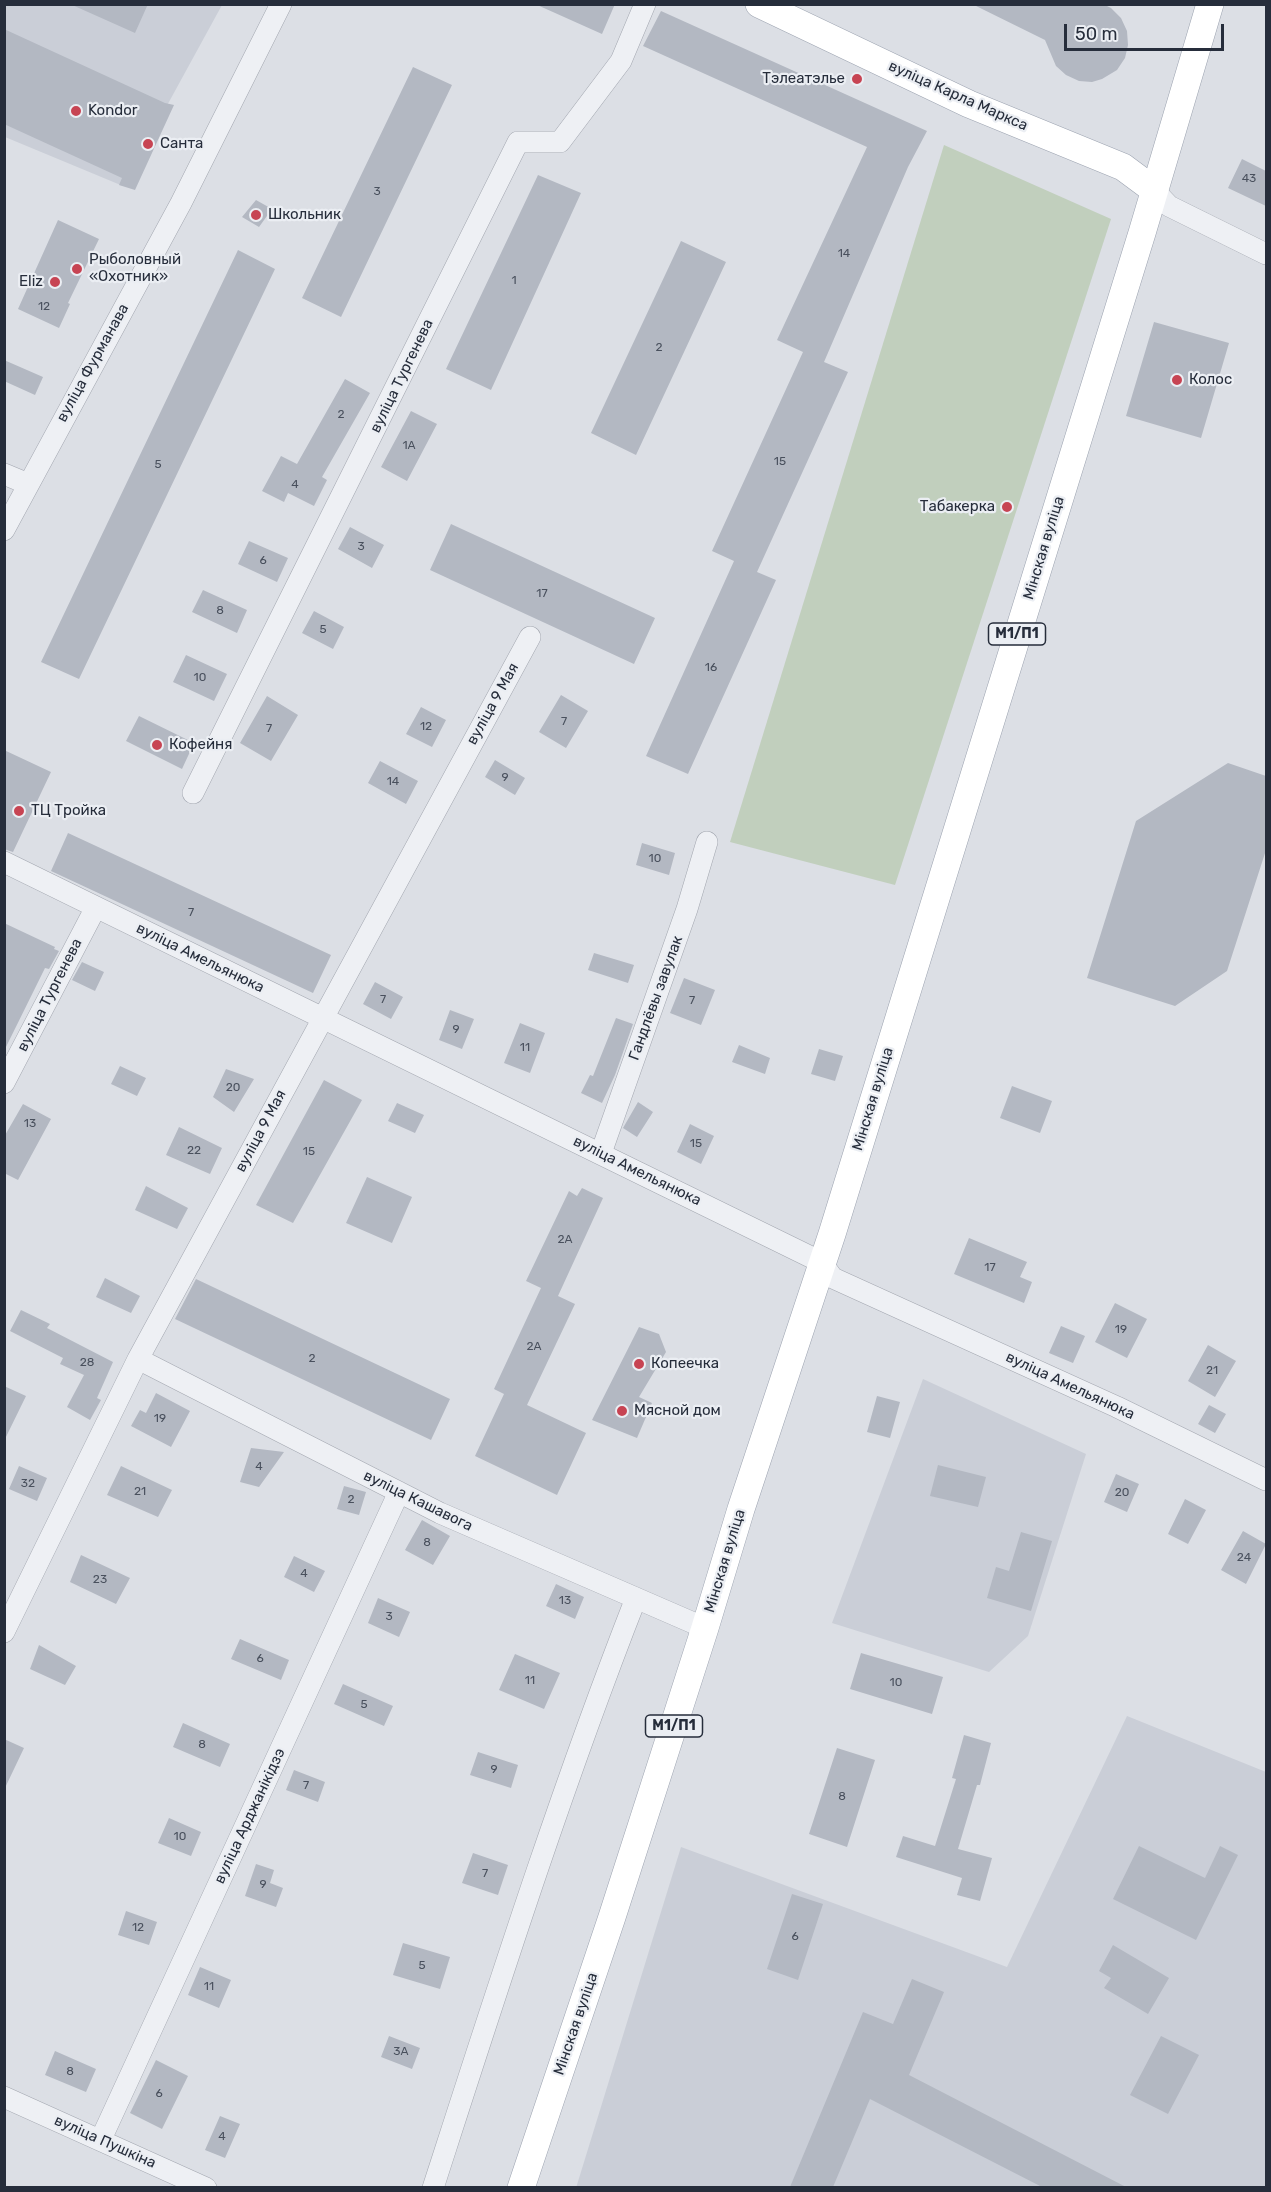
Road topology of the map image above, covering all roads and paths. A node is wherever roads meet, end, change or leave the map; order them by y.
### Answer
1 (281, 4) edge
2 (645, 4) edge
3 (759, 4) edge
4 (1210, 4) edge
5 (1154, 190) junction
6 (1266, 254) edge
7 (4, 474) edge
8 (28, 484) junction
9 (4, 530) edge
10 (530, 637) dead end
11 (194, 793) dead end
12 (706, 842) dead end
13 (4, 862) edge
14 (96, 907) junction
15 (322, 1017) junction
16 (4, 1083) edge
17 (601, 1153) junction
18 (821, 1262) junction
19 (138, 1359) junction
20 (1266, 1480) edge
21 (399, 1492) junction
22 (636, 1598) junction
23 (705, 1628) junction
24 (4, 1632) edge
25 (4, 2097) edge
26 (101, 2139) junction
27 (206, 2187) edge
28 (433, 2187) edge
29 (521, 2187) edge

1 - 8 street, вуліца Фурманава
2 - 11 street, вуліца Тургенева
3 - 5 main road, вуліца Карла Маркса
4 - 5 main road, Мінская вуліца / М1/П1
5 - 6 street
5 - 18 main road, Мінская вуліца / М1/П1
7 - 8 street
8 - 9 street, вуліца Фурманава
10 - 15 street, вуліца 9 Мая
12 - 17 street, Гандлёвы завулак
13 - 14 street, вуліца Амельянюка
14 - 15 street, вуліца Амельянюка
14 - 16 street, вуліца Тургенева
15 - 17 street, вуліца Амельянюка
15 - 19 street, вуліца 9 Мая
17 - 18 street, вуліца Амельянюка
18 - 20 street, вуліца Амельянюка
18 - 23 main road, Мінская вуліца / М1/П1
19 - 21 street, вуліца Кашавога
19 - 24 street, вуліца 9 Мая
21 - 22 street, вуліца Кашавога
21 - 26 street, вуліца Арджанікідзэ
22 - 23 street, вуліца Кашавога
22 - 28 street
23 - 29 main road, Мінская вуліца / М1/П1
25 - 26 street, вуліца Пушкіна
26 - 27 street, вуліца Пушкіна

